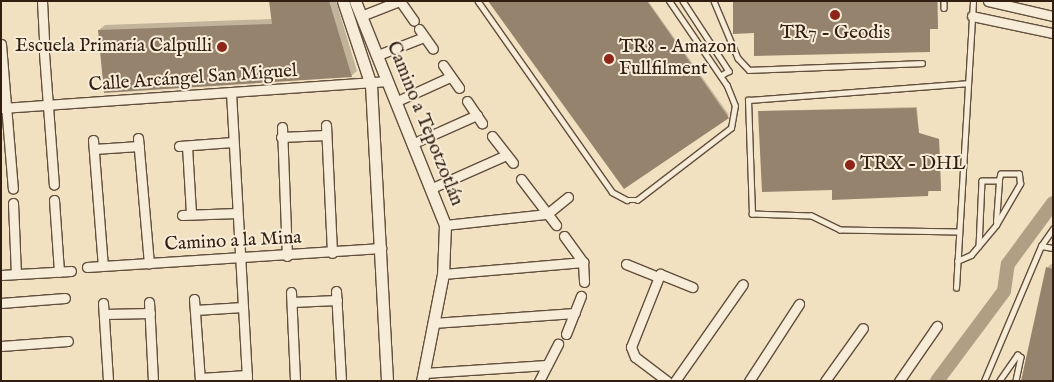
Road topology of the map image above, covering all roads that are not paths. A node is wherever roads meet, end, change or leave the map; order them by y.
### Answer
1 (42, 1) edge
2 (343, 1) edge
3 (355, 1) edge
4 (399, 1) edge
5 (478, 1) edge
6 (669, 1) edge
7 (683, 1) edge
8 (714, 1) edge
9 (944, 1) edge
10 (973, 1) edge
11 (988, 1) edge
12 (944, 8) dead end
13 (361, 16) junction
14 (972, 16) junction
15 (1053, 16) edge
16 (419, 29) junction
17 (1053, 33) edge
18 (44, 39) dead end
19 (1, 44) edge
20 (433, 49) dead end
21 (44, 53) dead end
22 (378, 55) junction
23 (922, 63) dead end
24 (443, 65) dead end
25 (721, 76) junction
26 (450, 77) junction
27 (387, 82) junction
28 (967, 82) junction
29 (371, 85) junction
30 (459, 88) dead end
31 (231, 92) junction
32 (467, 101) dead end
33 (395, 102) junction
34 (49, 105) junction
35 (4, 108) edge
36 (326, 125) dead end
37 (282, 127) dead end
38 (326, 135) junction
39 (492, 136) dead end
40 (281, 137) junction
41 (233, 142) junction
42 (414, 143) junction
43 (506, 155) junction
44 (513, 163) dead end
45 (521, 180) dead end
46 (999, 181) junction
47 (54, 185) dead end
48 (432, 188) junction
49 (13, 189) dead end
50 (568, 197) dead end
51 (54, 200) dead end
52 (13, 203) dead end
53 (237, 212) junction
54 (547, 214) junction
55 (444, 225) junction
56 (556, 225) dead end
57 (996, 225) junction
58 (1053, 229) edge
59 (959, 232) junction
60 (564, 236) dead end
61 (979, 246) junction
62 (1041, 246) junction
63 (381, 248) junction
64 (1053, 248) edge
65 (332, 253) junction
66 (287, 256) junction
67 (240, 259) junction
68 (957, 261) junction
69 (583, 262) junction
70 (149, 264) junction
71 (626, 264) dead end
72 (103, 266) junction
73 (86, 267) dead end
74 (71, 271) dead end
75 (59, 272) junction
76 (16, 274) junction
77 (443, 274) junction
78 (1, 275) edge
79 (659, 276) junction
80 (584, 282) dead end
81 (743, 284) dead end
82 (693, 287) dead end
83 (956, 288) dead end
84 (581, 296) dead end
85 (65, 298) dead end
86 (194, 299) dead end
87 (149, 302) dead end
88 (1, 303) edge
89 (103, 303) dead end
90 (800, 304) dead end
91 (243, 307) junction
92 (195, 310) junction
93 (150, 313) junction
94 (575, 313) junction
95 (104, 314) junction
96 (433, 323) junction
97 (937, 326) dead end
98 (863, 328) dead end
99 (566, 334) dead end
100 (68, 341) dead end
101 (558, 344) dead end
102 (1, 346) edge
103 (547, 365) junction
104 (423, 377) edge
105 (247, 378) edge
106 (200, 380) edge
107 (108, 381) edge
108 (153, 381) edge
109 (295, 381) edge
110 (341, 381) edge
111 (387, 381) edge
112 (539, 381) edge
113 (666, 381) edge
114 (675, 381) edge
115 (748, 381) edge
116 (825, 381) edge
117 (899, 381) edge
118 (984, 381) edge
119 (999, 381) edge
120 (1016, 381) edge

1 - 18 street
2 - 29 main road, Camino a Tepotzotlán
3 - 13 main road, Camino a Tepotzotlán
4 - 13 street
4 - 16 street
5 - 25 lane
6 - 25 lane
7 - 25 lane
8 - 23 lane
9 - 12 lane
10 - 14 lane
11 - 15 street
13 - 22 main road, Camino a Tepotzotlán
14 - 17 street
14 - 28 lane
16 - 20 street
16 - 22 street
19 - 35 street
21 - 34 street
22 - 27 main road, Camino a Tepotzotlán
24 - 26 street
26 - 30 street
26 - 33 street
27 - 29 street, Calle Arcángel San Miguel
27 - 33 main road, Camino a Tepotzotlán
28 - 59 lane
28 - 59 lane
29 - 31 street, Calle Arcángel San Miguel
29 - 63 main road, Camino a Tepotzotlán
31 - 34 street, Calle Arcángel San Miguel
31 - 41 street
32 - 42 street
33 - 42 main road, Camino a Tepotzotlán
34 - 35 street, Calle Arcángel San Miguel
34 - 47 street
35 - 49 street
36 - 38 street
37 - 40 street
38 - 40 street
38 - 65 street
39 - 43 street
40 - 66 street
41 - 53 street
41 - 53 street
42 - 48 main road, Camino a Tepotzotlán
43 - 44 street
43 - 48 street
45 - 54 street
46 - 57 lane
46 - 57 lane
46 - 61 lane
48 - 55 main road, Camino a Tepotzotlán
50 - 54 street
51 - 75 street
52 - 76 street
53 - 67 street
54 - 55 street
54 - 56 street
55 - 77 main road, Camino a Tepotzotlán
57 - 61 lane
58 - 62 lane
59 - 68 lane
60 - 69 street
61 - 68 lane
62 - 64 lane
62 - 118 lane
63 - 65 street, Camino a la Mina
63 - 111 main road, Camino a Tepotzotlán
65 - 66 street, Camino a la Mina
66 - 67 street, Camino a la Mina
67 - 70 street, Camino a la Mina
67 - 91 street
68 - 83 lane
69 - 77 street
69 - 80 street
70 - 72 street, Camino a la Mina
70 - 72 street
71 - 79 street
72 - 73 street, Camino a la Mina
74 - 75 street
75 - 76 street
76 - 78 street
77 - 96 main road, Camino a Tepotzotlán
79 - 82 street
79 - 113 street
81 - 114 street
84 - 94 street
85 - 88 street
86 - 92 street
87 - 93 street
89 - 95 street
90 - 115 street
91 - 92 street
91 - 105 street
92 - 106 street
93 - 95 street
93 - 108 street
94 - 96 street
94 - 99 street
95 - 107 street
96 - 104 main road, Camino a Tepotzotlán
97 - 117 street
98 - 116 street
100 - 102 street
101 - 103 street
103 - 104 street
103 - 112 street
105 - 106 street
109 - 110 street
119 - 120 lane

